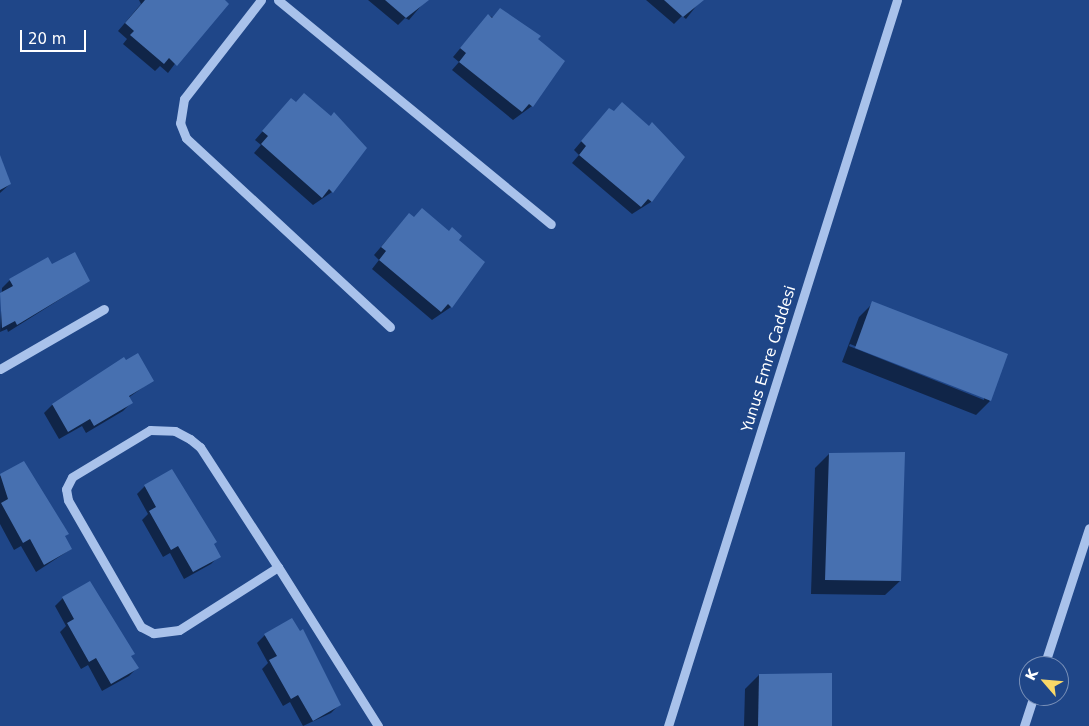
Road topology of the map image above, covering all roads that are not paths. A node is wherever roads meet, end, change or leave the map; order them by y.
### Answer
1 (261, 0) edge
2 (278, 0) edge
3 (897, 0) edge
4 (552, 224) dead end
5 (104, 309) dead end
6 (390, 327) dead end
7 (0, 368) edge
8 (1089, 528) edge
9 (278, 567) junction
10 (1047, 656) edge
11 (1031, 706) edge
12 (378, 726) edge
13 (668, 726) edge
14 (1024, 726) edge

1 - 6 street
2 - 4 street
3 - 13 street, Yunus Emre Caddesi
5 - 7 street
8 - 10 street
9 - 9 street
9 - 12 street
11 - 14 street

